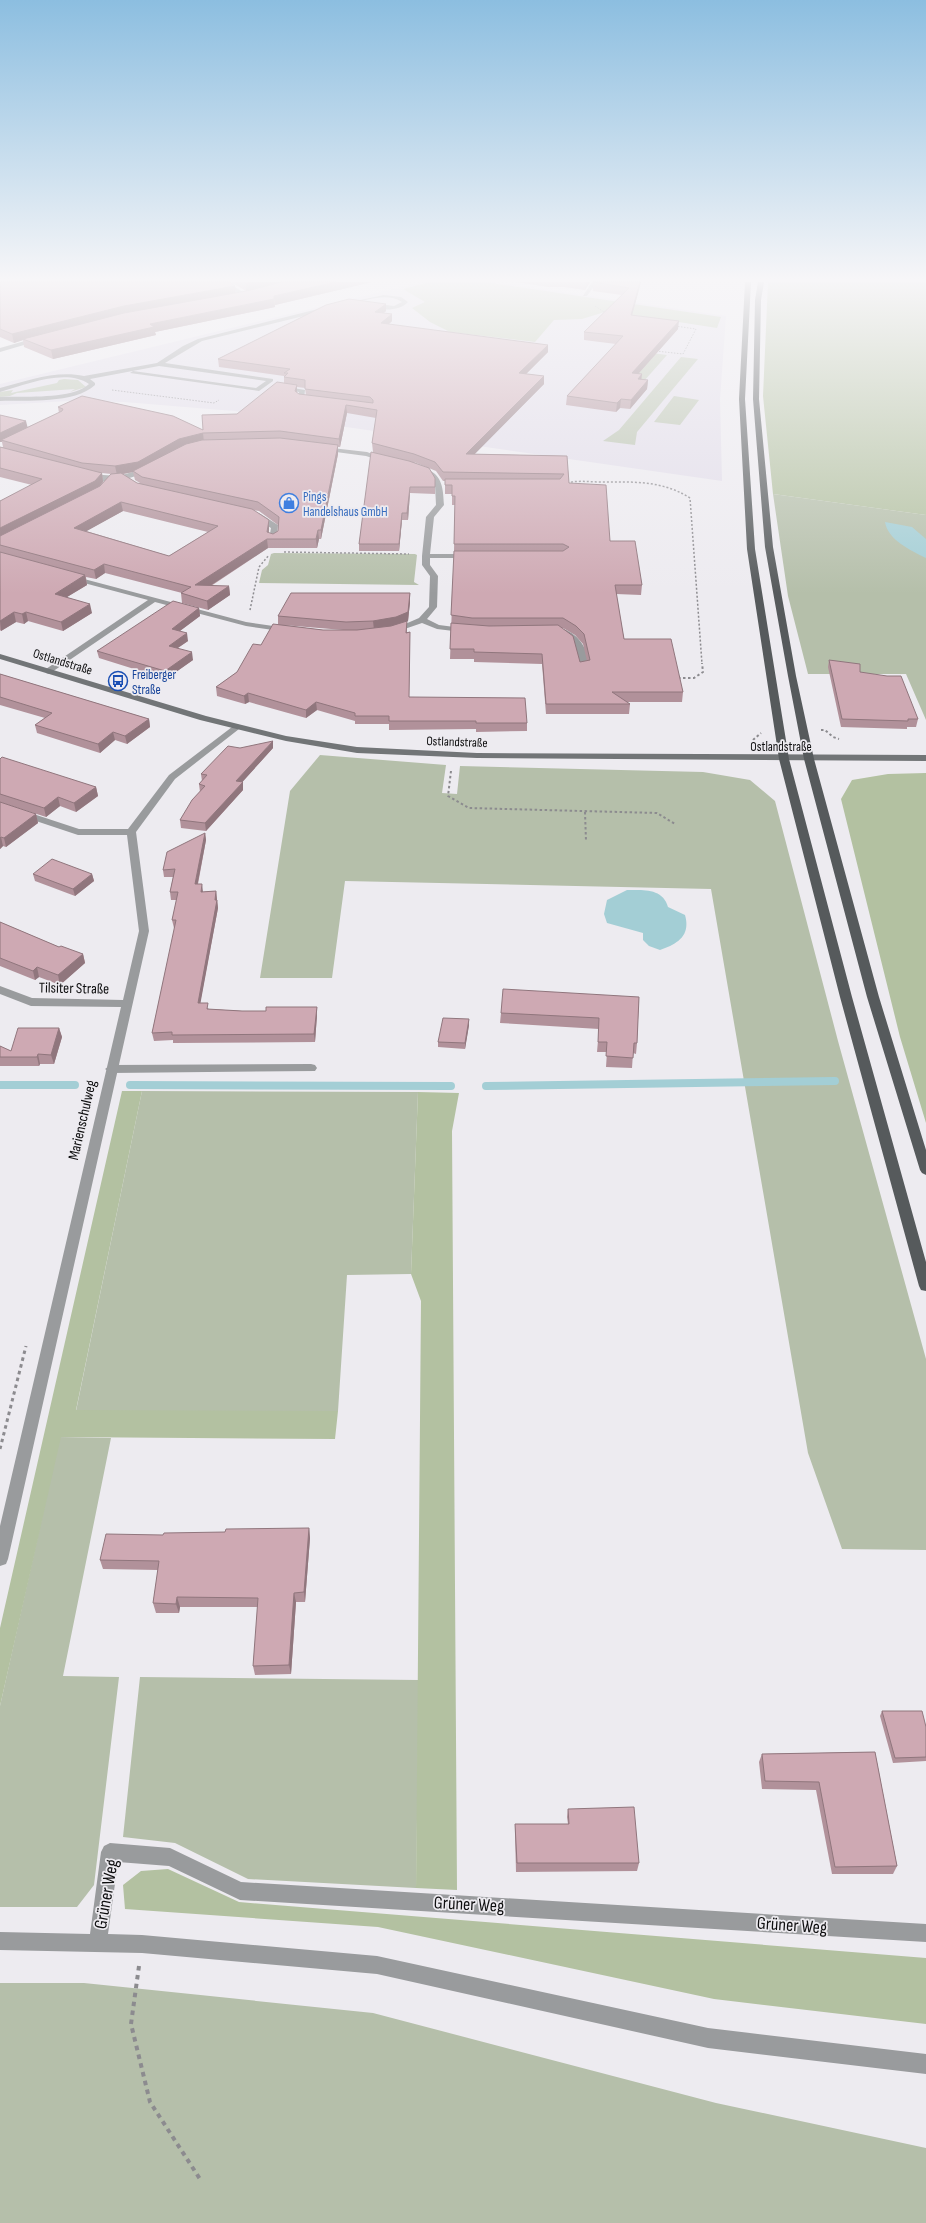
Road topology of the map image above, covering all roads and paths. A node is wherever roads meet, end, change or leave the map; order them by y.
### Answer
1 (19, 386) edge
2 (92, 386) edge
3 (227, 386) edge
4 (263, 386) edge
5 (269, 386) edge
6 (743, 386) edge
7 (756, 386) edge
8 (0, 390) edge
9 (0, 399) edge
10 (315, 402) edge
11 (312, 447) edge
12 (390, 461) edge
13 (412, 465) edge
14 (154, 467) edge
15 (84, 474) edge
16 (125, 478) junction
17 (566, 483) edge
18 (131, 484) edge
19 (247, 512) edge
20 (273, 540) joint
21 (272, 552) junction
22 (426, 555) junction
23 (479, 556) edge
24 (61, 574) edge
25 (154, 600) junction
26 (422, 620) junction
27 (246, 624) junction
28 (294, 630) edge
29 (478, 631) edge
30 (544, 631) edge
31 (381, 633) edge
32 (0, 656) edge
33 (584, 669) edge
34 (49, 671) junction
35 (672, 678) edge
36 (236, 727) junction
37 (453, 755) junction
38 (926, 758) edge
39 (784, 759) junction
40 (809, 759) junction
41 (0, 806) edge
42 (585, 812) junction
43 (675, 824) dead end
44 (131, 832) junction
45 (586, 841) dead end
46 (0, 990) edge
47 (127, 1004) junction
48 (312, 1068) dead end
49 (111, 1069) junction
50 (926, 1170) edge
51 (926, 1286) edge
52 (0, 1559) edge
53 (926, 1933) edge
54 (0, 1941) edge
55 (98, 1942) junction
56 (142, 1944) junction
57 (926, 2064) edge
58 (200, 2179) dead end

1 - 8 street
2 - 9 street
3 - 4 street
5 - 10 street
6 - 39 main road
7 - 40 main road
11 - 12 street
13 - 22 street
14 - 16 street
15 - 16 street
16 - 18 street
17 - 35 path
19 - 20 street
20 - 21 path
21 - 22 path
21 - 27 path
22 - 23 street
22 - 26 street
24 - 25 street
25 - 27 street
25 - 34 street
26 - 29 street
26 - 31 street
27 - 28 street
30 - 33 street
32 - 34 street, Ostlandstraße
34 - 36 street, Ostlandstraße
36 - 37 street, Ostlandstraße
36 - 44 street
37 - 39 street, Ostlandstraße
37 - 42 path
38 - 40 street, Ostlandstraße
39 - 40 street, Ostlandstraße
39 - 51 main road
40 - 50 main road
41 - 44 street
42 - 43 path
42 - 45 path
44 - 47 street, Marienschulweg
46 - 47 street, Tilsiter Straße
47 - 49 street, Marienschulweg
48 - 49 street
49 - 52 street, Marienschulweg
53 - 55 street, Grüner Weg
54 - 55 street, Grüner Weg
55 - 56 street, Grüner Weg
56 - 57 street, Grüner Weg
56 - 58 path

